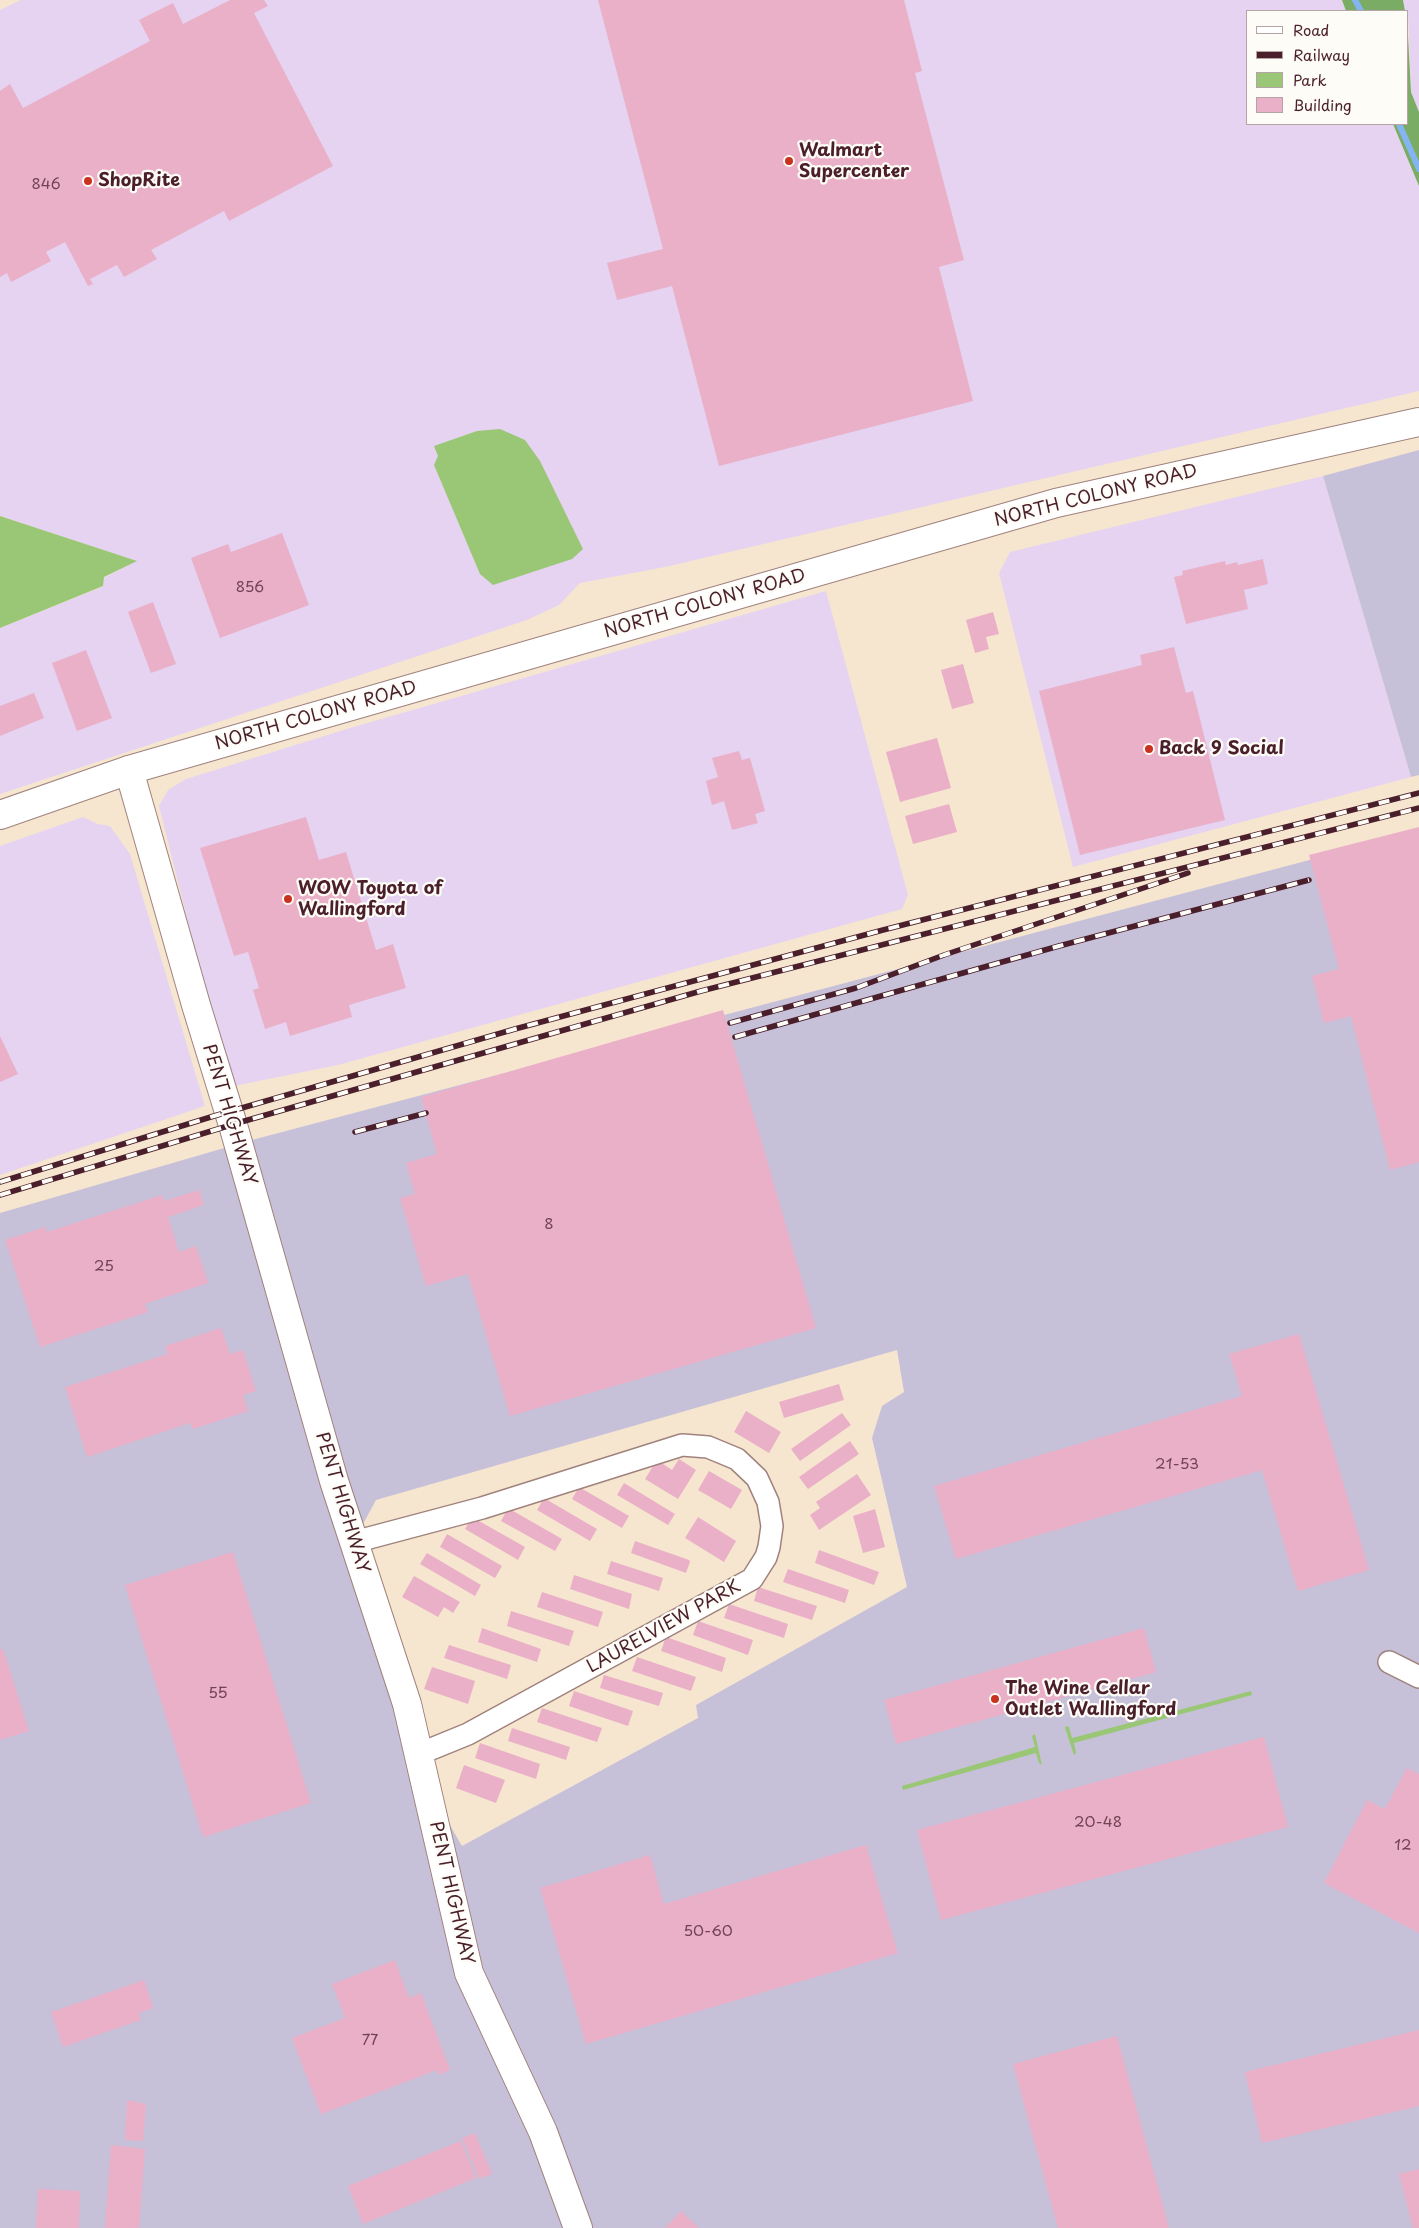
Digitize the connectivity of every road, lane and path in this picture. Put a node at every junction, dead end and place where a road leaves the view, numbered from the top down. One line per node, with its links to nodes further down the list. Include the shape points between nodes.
1 (1419, 422): 2 (street, NORTH COLONY ROAD, via 1056,503)
2 (129, 770): 3 (street, NORTH COLONY ROAD); 4 (street, PENT HIGHWAY)
3 (0, 815)
4 (354, 1542): 7 (street, PENT HIGHWAY, via 407,1704); 7 (street, LAURELVIEW PARK, via 482,1508 682,1445 708,1446 737,1459 757,1478 768,1502 772,1526 770,1542 766,1557 752,1579 468,1734)
5 (1389, 1662): 6 (street)
6 (1419, 1677)
7 (419, 1754): 8 (street, PENT HIGHWAY, via 469,1973 543,2132)
8 (578, 2228)

